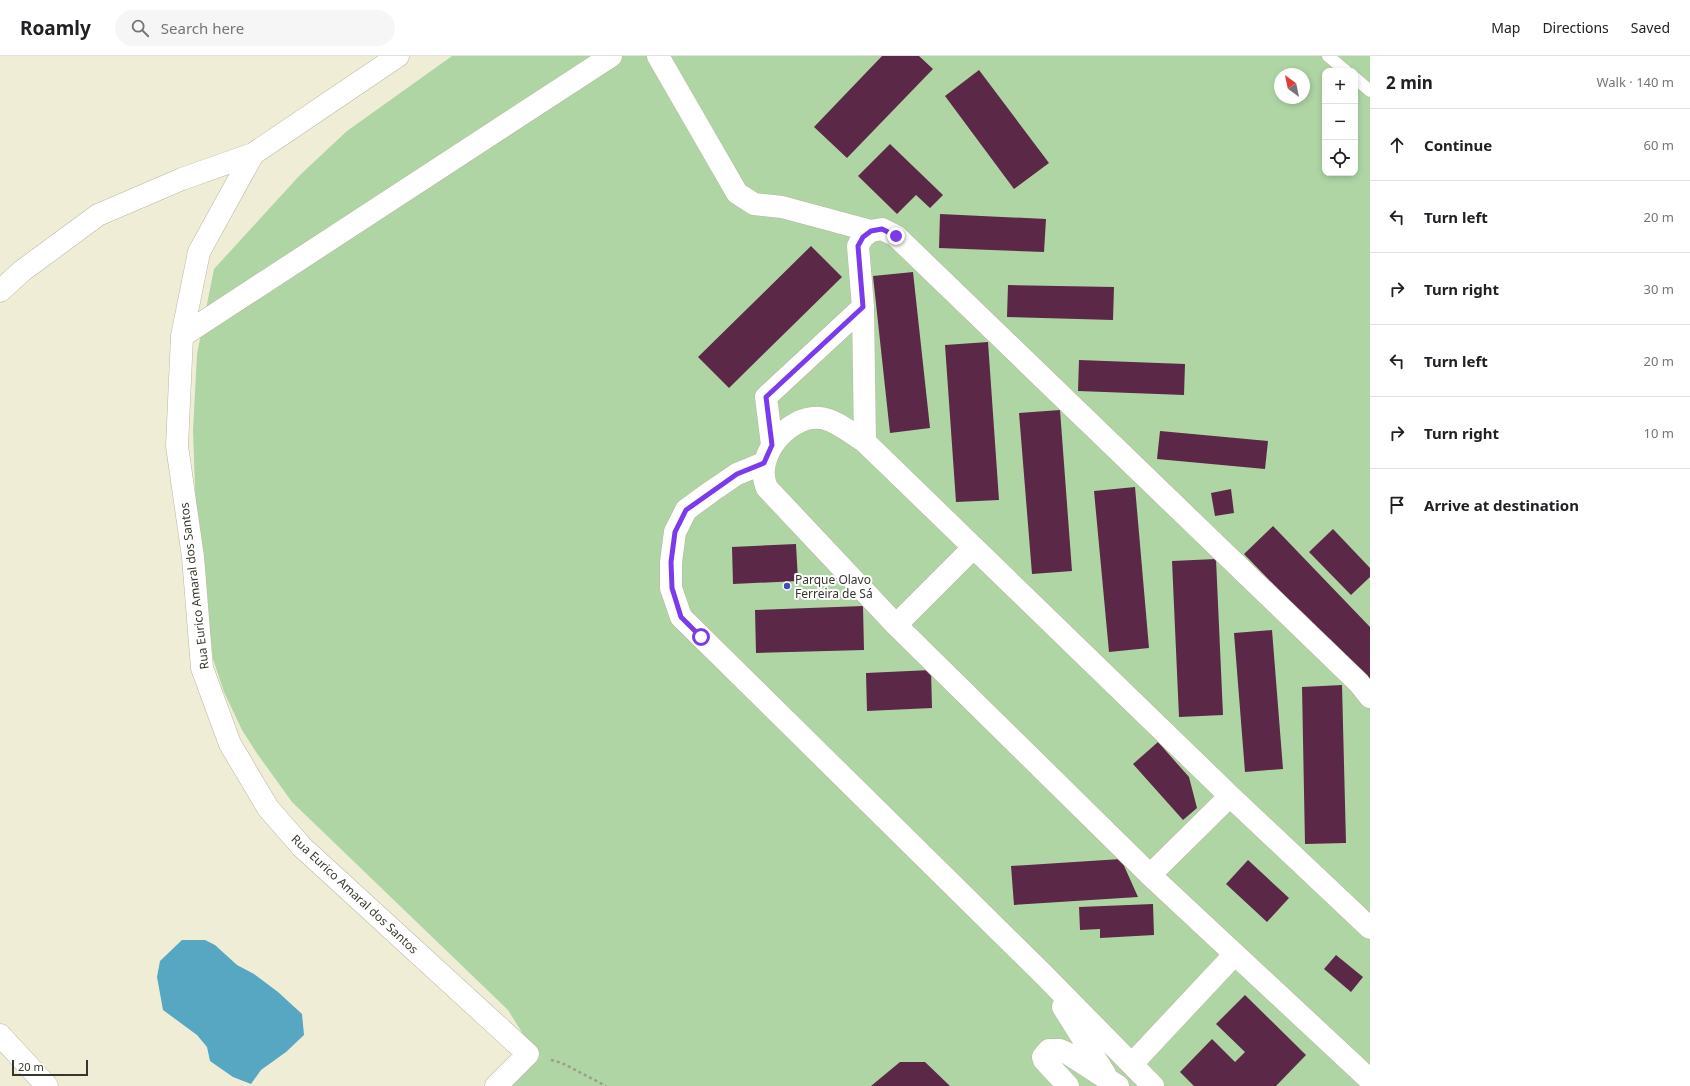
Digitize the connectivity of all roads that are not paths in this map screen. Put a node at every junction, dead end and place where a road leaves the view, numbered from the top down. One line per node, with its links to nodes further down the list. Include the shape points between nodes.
1 (398, 56): 8 (street)
2 (611, 56): 12 (street)
3 (658, 56): 9 (street, via 737,193 754,204 782,207)
4 (1328, 56): 5 (lane)
5 (1342, 68)
6 (1358, 81): 7 (lane)
7 (1370, 91)
8 (252, 154): 10 (street, via 182,179 98,215 22,271); 12 (street, Rua Eurico Amaral dos Santos, via 199,252)
9 (871, 231): 11 (street, via 863,237 858,246); 17 (street, via 882,229 896,236 1359,683)
10 (0, 291)
11 (863, 307): 13 (street); 14 (street, via 766,397)
12 (182, 336): 28 (street, Rua Eurico Amaral dos Santos, via 177,446 193,557 202,668 230,744 268,808 302,847 528,1054)
13 (865, 442): 14 (street, via 829,420 811,418 785,430); 15 (street)
14 (768, 454): 16 (street, via 763,480 767,488); 22 (street, via 686,510 675,532 671,562 672,588 681,617)
15 (973, 548): 16 (street); 18 (street)
16 (896, 625): 19 (street)
17 (1370, 697)
18 (1230, 796): 19 (street); 20 (street)
19 (1150, 875): 21 (street)
20 (1370, 928)
21 (1235, 954): 24 (street); 25 (street)
22 (1042, 974): 24 (street); 26 (street)
23 (0, 1035): 27 (street)
24 (1132, 1064): 30 (street)
25 (1370, 1080)
26 (1113, 1083): 29 (street, via 1067,1053 1049,1050 1043,1057 1044,1060)
27 (47, 1086)
28 (496, 1086)
29 (1068, 1086)
30 (1153, 1086)

